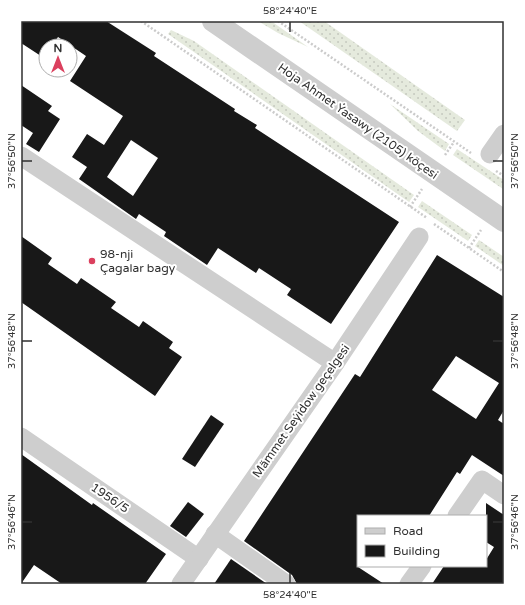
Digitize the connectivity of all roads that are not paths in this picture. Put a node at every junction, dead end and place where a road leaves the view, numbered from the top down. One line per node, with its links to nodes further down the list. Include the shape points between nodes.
1 (213, 21): 5 (street, Hoja Ahmet Ýasawy (2105) köçesi)
2 (504, 134): 4 (street)
3 (21, 156): 7 (street)
4 (485, 159)
5 (504, 221)
6 (419, 237): 7 (street, Mämmet Seýidow geçelgesi)
7 (335, 363): 11 (street, Mämmet Seýidow geçelgesi)
8 (21, 437): 12 (street, 1956/5)
9 (504, 495): 10 (street, via 482,480)
10 (458, 515)
11 (215, 534): 12 (street, Mämmet Seýidow geçelgesi); 15 (street)
12 (199, 559): 14 (street, Mämmet Seýidow geçelgesi)
13 (421, 567): 16 (street)
14 (181, 584)
15 (286, 584)
16 (409, 584)

